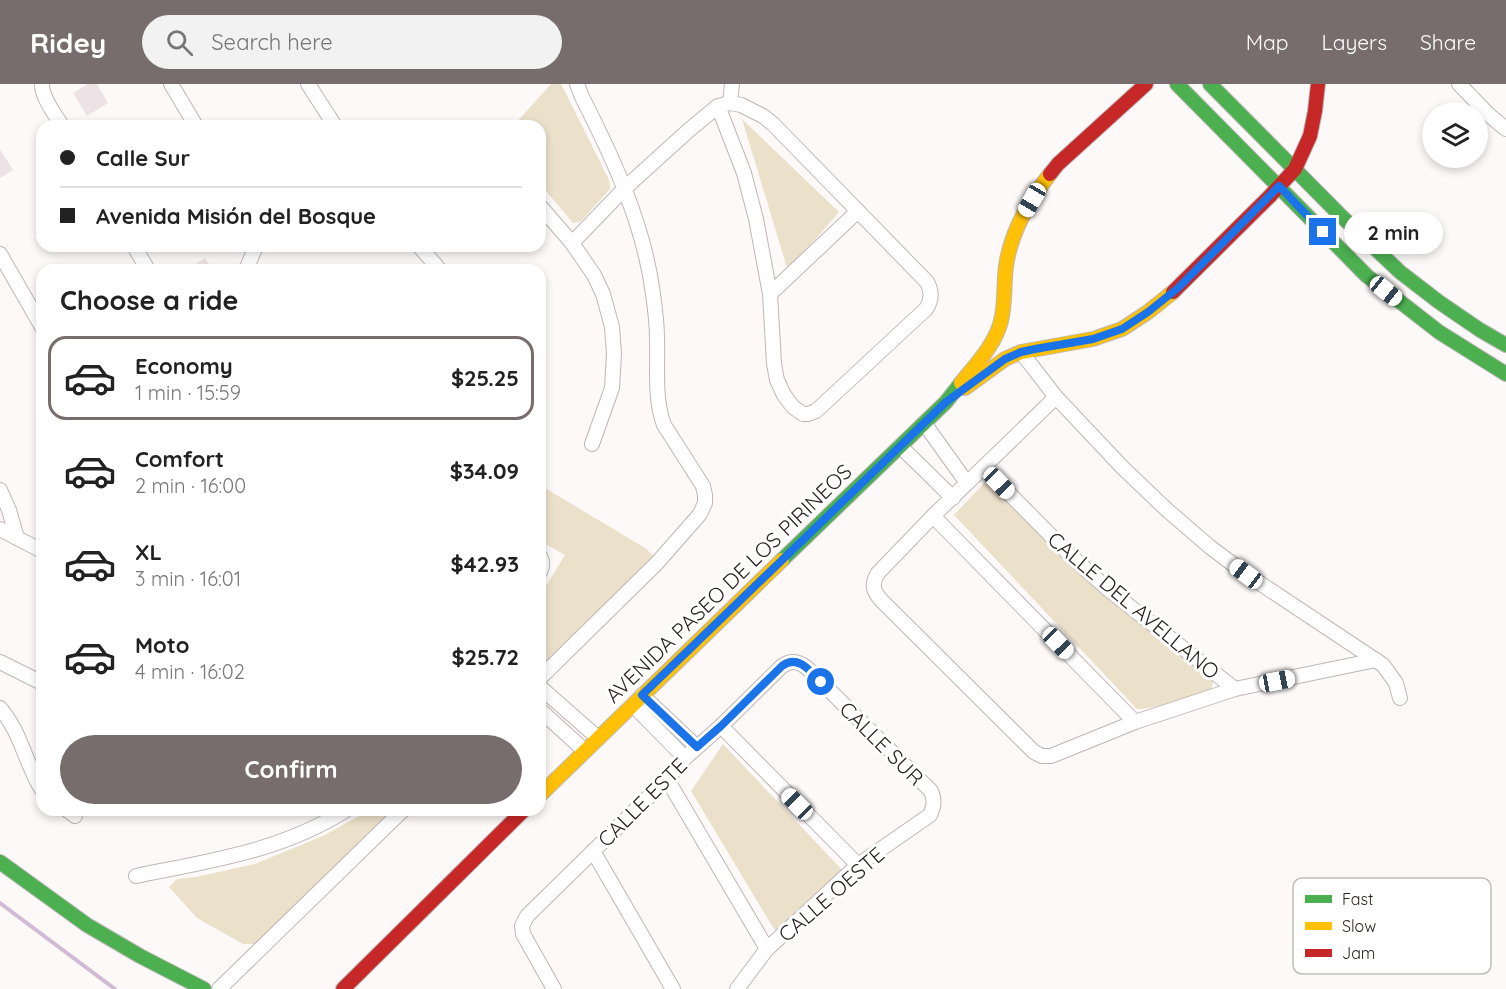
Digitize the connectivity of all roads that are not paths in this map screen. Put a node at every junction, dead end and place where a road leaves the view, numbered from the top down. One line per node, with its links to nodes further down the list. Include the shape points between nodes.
1 (42, 84): 12 (street)
2 (171, 84): 13 (street)
3 (308, 84): 14 (street)
4 (577, 84): 18 (street)
5 (732, 84): 11 (street)
6 (1146, 84): 31 (street, via 1058,165 1039,188 1015,232 1007,260 1001,321 990,346)
7 (1177, 84): 17 (street)
8 (1210, 84): 16 (street)
9 (1318, 84): 16 (street, via 1310,136)
10 (1459, 84): 15 (street)
11 (724, 105): 18 (street, via 689,130); 19 (street, via 741,105 773,124); 25 (street, via 756,219)
12 (59, 120)
13 (192, 120)
14 (330, 120)
15 (1506, 129)
16 (1295, 168): 17 (street); 27 (street, via 1400,272)
17 (1279, 186): 28 (street, via 1178,288 1122,329 1093,339); 29 (street, via 1367,276 1439,332)
18 (624, 188): 21 (street); 46 (street, via 645,250 653,292 660,414 703,486 705,503 657,563)
19 (858, 211): 25 (street); 25 (street, via 927,282 931,300 918,317 816,411 808,414 793,407 777,380)
20 (546, 213): 21 (street)
21 (572, 243): 33 (street, via 594,275 612,327 612,388)
22 (424, 252): 24 (street)
23 (0, 254): 26 (street)
24 (435, 264)
25 (770, 294)
26 (36, 317)
27 (1506, 345)
28 (1021, 352): 30 (street); 31 (street, via 1005,359)
29 (1506, 374)
30 (1056, 397): 35 (street); 43 (street, via 1122,468 1210,547)
31 (946, 402): 32 (street, AVENIDA PASEO DE LOS PIRINEOS)
32 (924, 423): 34 (street, AVENIDA PASEO DE LOS PIRINEOS); 36 (street)
33 (592, 444)
34 (900, 446): 38 (street); 51 (street, AVENIDA PASEO DE LOS PIRINEOS)
35 (984, 468): 36 (street); 48 (street, CALLE DEL AVELLANO, via 1109,590)
36 (967, 483): 38 (street)
37 (0, 490): 41 (street)
38 (952, 498): 39 (street)
39 (933, 516): 54 (street); 54 (street, via 878,573 873,585 881,600 1038,755 1051,756)
40 (0, 530): 41 (street)
41 (17, 538): 42 (street)
42 (36, 548)
43 (1376, 660): 48 (street); 50 (street, via 1396,683)
44 (794, 661): 55 (street, CALLE ESTE, via 782,666); 63 (street, CALLE SUR, via 806,667 931,791)
45 (0, 662): 47 (street)
46 (546, 672)
47 (36, 680)
48 (1235, 689): 54 (street)
49 (546, 692): 56 (street)
50 (1400, 698)
51 (637, 700): 56 (street, AVENIDA PASEO DE LOS PIRINEOS); 57 (street); 59 (street)
52 (0, 708): 61 (street, via 16,731)
53 (546, 716): 58 (street)
54 (1136, 722)
55 (721, 726): 57 (street, CALLE ESTE); 69 (street)
56 (598, 738): 58 (street, AVENIDA PASEO DE LOS PIRINEOS)
57 (697, 747): 59 (street, CALLE ESTE)
58 (585, 752): 62 (street, AVENIDA PASEO DE LOS PIRINEOS)
59 (685, 758): 60 (street, CALLE ESTE)
60 (666, 778): 67 (street, CALLE ESTE); 71 (street)
61 (36, 780)
62 (546, 789)
63 (933, 808): 69 (street, CALLE OESTE, via 930,815)
64 (337, 816): 70 (street, via 250,852)
65 (398, 816): 73 (street)
66 (518, 816): 74 (street)
67 (593, 851): 75 (street, CALLE ESTE, via 527,916 522,926 525,940); 76 (street)
68 (0, 862): 72 (street, via 87,926)
69 (858, 865): 71 (street, CALLE OESTE)
70 (136, 876)
71 (767, 949): 77 (street, CALLE OESTE)
72 (204, 989)
73 (219, 989)
74 (343, 989)
75 (554, 989)
76 (673, 989)
77 (737, 989)

